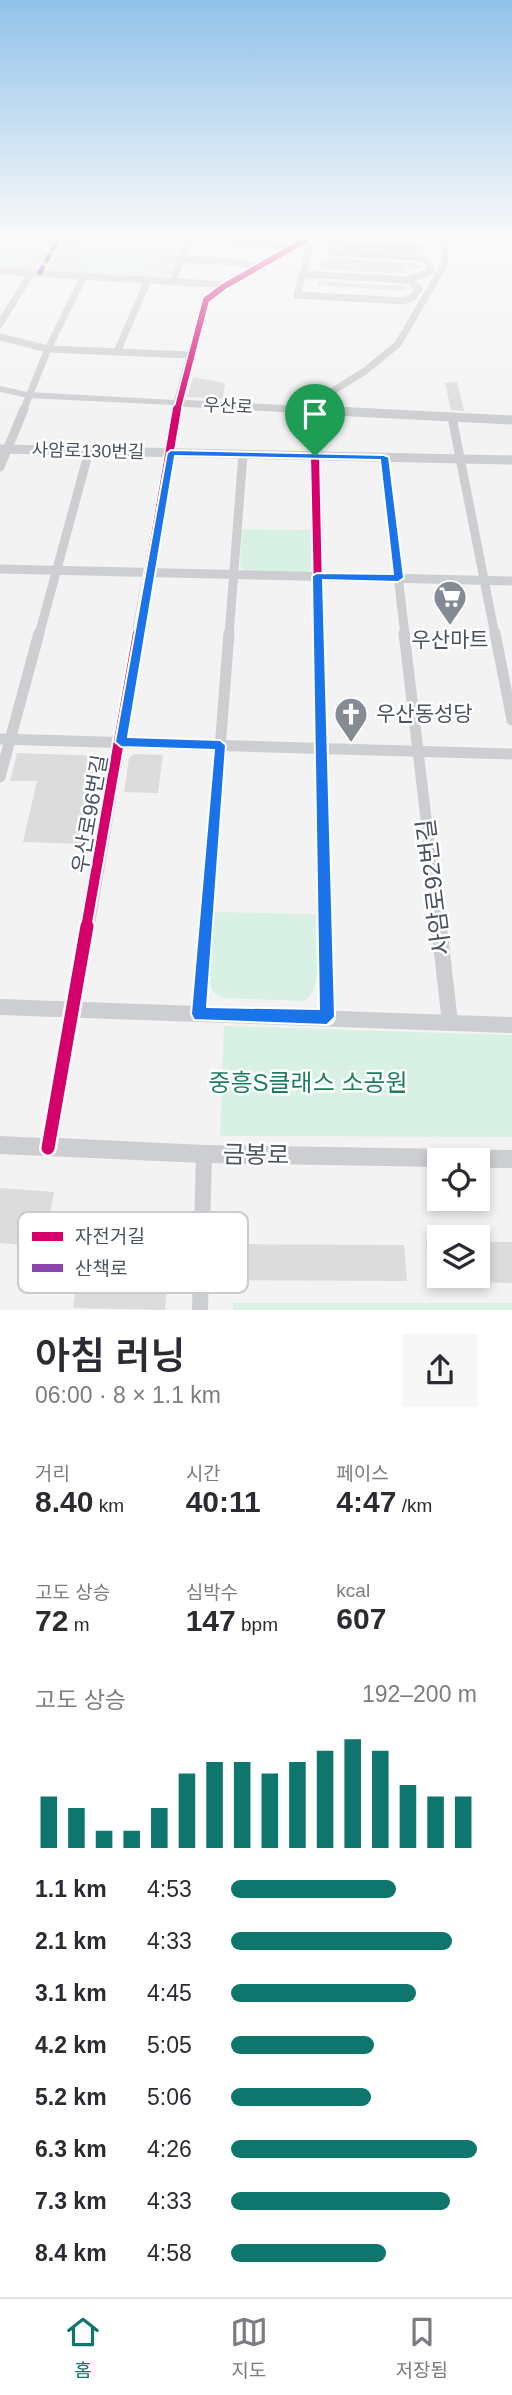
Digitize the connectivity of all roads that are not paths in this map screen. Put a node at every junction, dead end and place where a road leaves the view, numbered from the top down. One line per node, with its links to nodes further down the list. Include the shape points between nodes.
1 (17, 299): 8 (street)
2 (73, 299): 10 (street)
3 (140, 299): 11 (street)
4 (207, 299): 12 (street)
5 (371, 299): 6 (street)
6 (410, 299)
7 (423, 299): 16 (street, via 397,344)
8 (0, 324)
9 (0, 337): 10 (street)
10 (48, 349): 11 (street); 14 (street)
11 (117, 352): 12 (street)
12 (190, 355): 15 (street)
13 (0, 389): 14 (street, 우산로)
14 (28, 395): 15 (street, 우산로); 19 (street)
15 (178, 403): 16 (street, 우산로); 21 (street, 우산로96번길)
16 (309, 410): 17 (street, 우산로); 23 (street)
17 (452, 417): 18 (street, 우산로); 25 (street)
18 (512, 420)
19 (4, 449): 20 (street, 사암로130번길); 27 (street)
20 (89, 451): 21 (street, 사암로130번길); 29 (street)
21 (171, 453): 22 (street, 사암로130번길); 30 (street, 우산로96번길)
22 (243, 454): 23 (street, 사암로130번길); 31 (street)
23 (315, 456): 24 (street, 사암로130번길); 32 (street)
24 (384, 457): 25 (street, 사암로130번길); 33 (street, 사암로92번길)
25 (460, 459): 26 (street, 사암로130번길); 34 (street)
26 (512, 460)
27 (0, 467)
28 (0, 569): 29 (street)
29 (57, 570): 30 (street); 37 (street)
30 (151, 572): 31 (street); 38 (street, 우산로96번길)
31 (234, 574): 32 (street); 39 (street)
32 (317, 576): 33 (street); 40 (street)
33 (398, 578): 34 (street); 41 (street, 사암로92번길)
34 (484, 580): 35 (street); 36 (street)
35 (512, 581)
36 (512, 720)
37 (5, 739): 38 (street); 43 (street)
38 (121, 742): 39 (street); 45 (street, 우산로96번길)
39 (220, 745): 40 (street); 46 (street)
40 (321, 748): 41 (street); 47 (street)
41 (419, 751): 42 (street); 48 (street, 사암로92번길)
42 (512, 754)
43 (0, 777)
44 (0, 1007): 45 (street)
45 (74, 1011): 46 (street); 51 (street, 우산로96번길)
46 (199, 1014): 47 (street)
47 (327, 1017): 48 (street)
48 (450, 1023): 49 (street)
49 (512, 1025)
50 (0, 1145): 51 (street, 금봉로)
51 (48, 1148): 52 (street, 금봉로)
52 (204, 1154): 53 (street, 금봉로); 54 (street)
53 (512, 1159)
54 (203, 1212)

